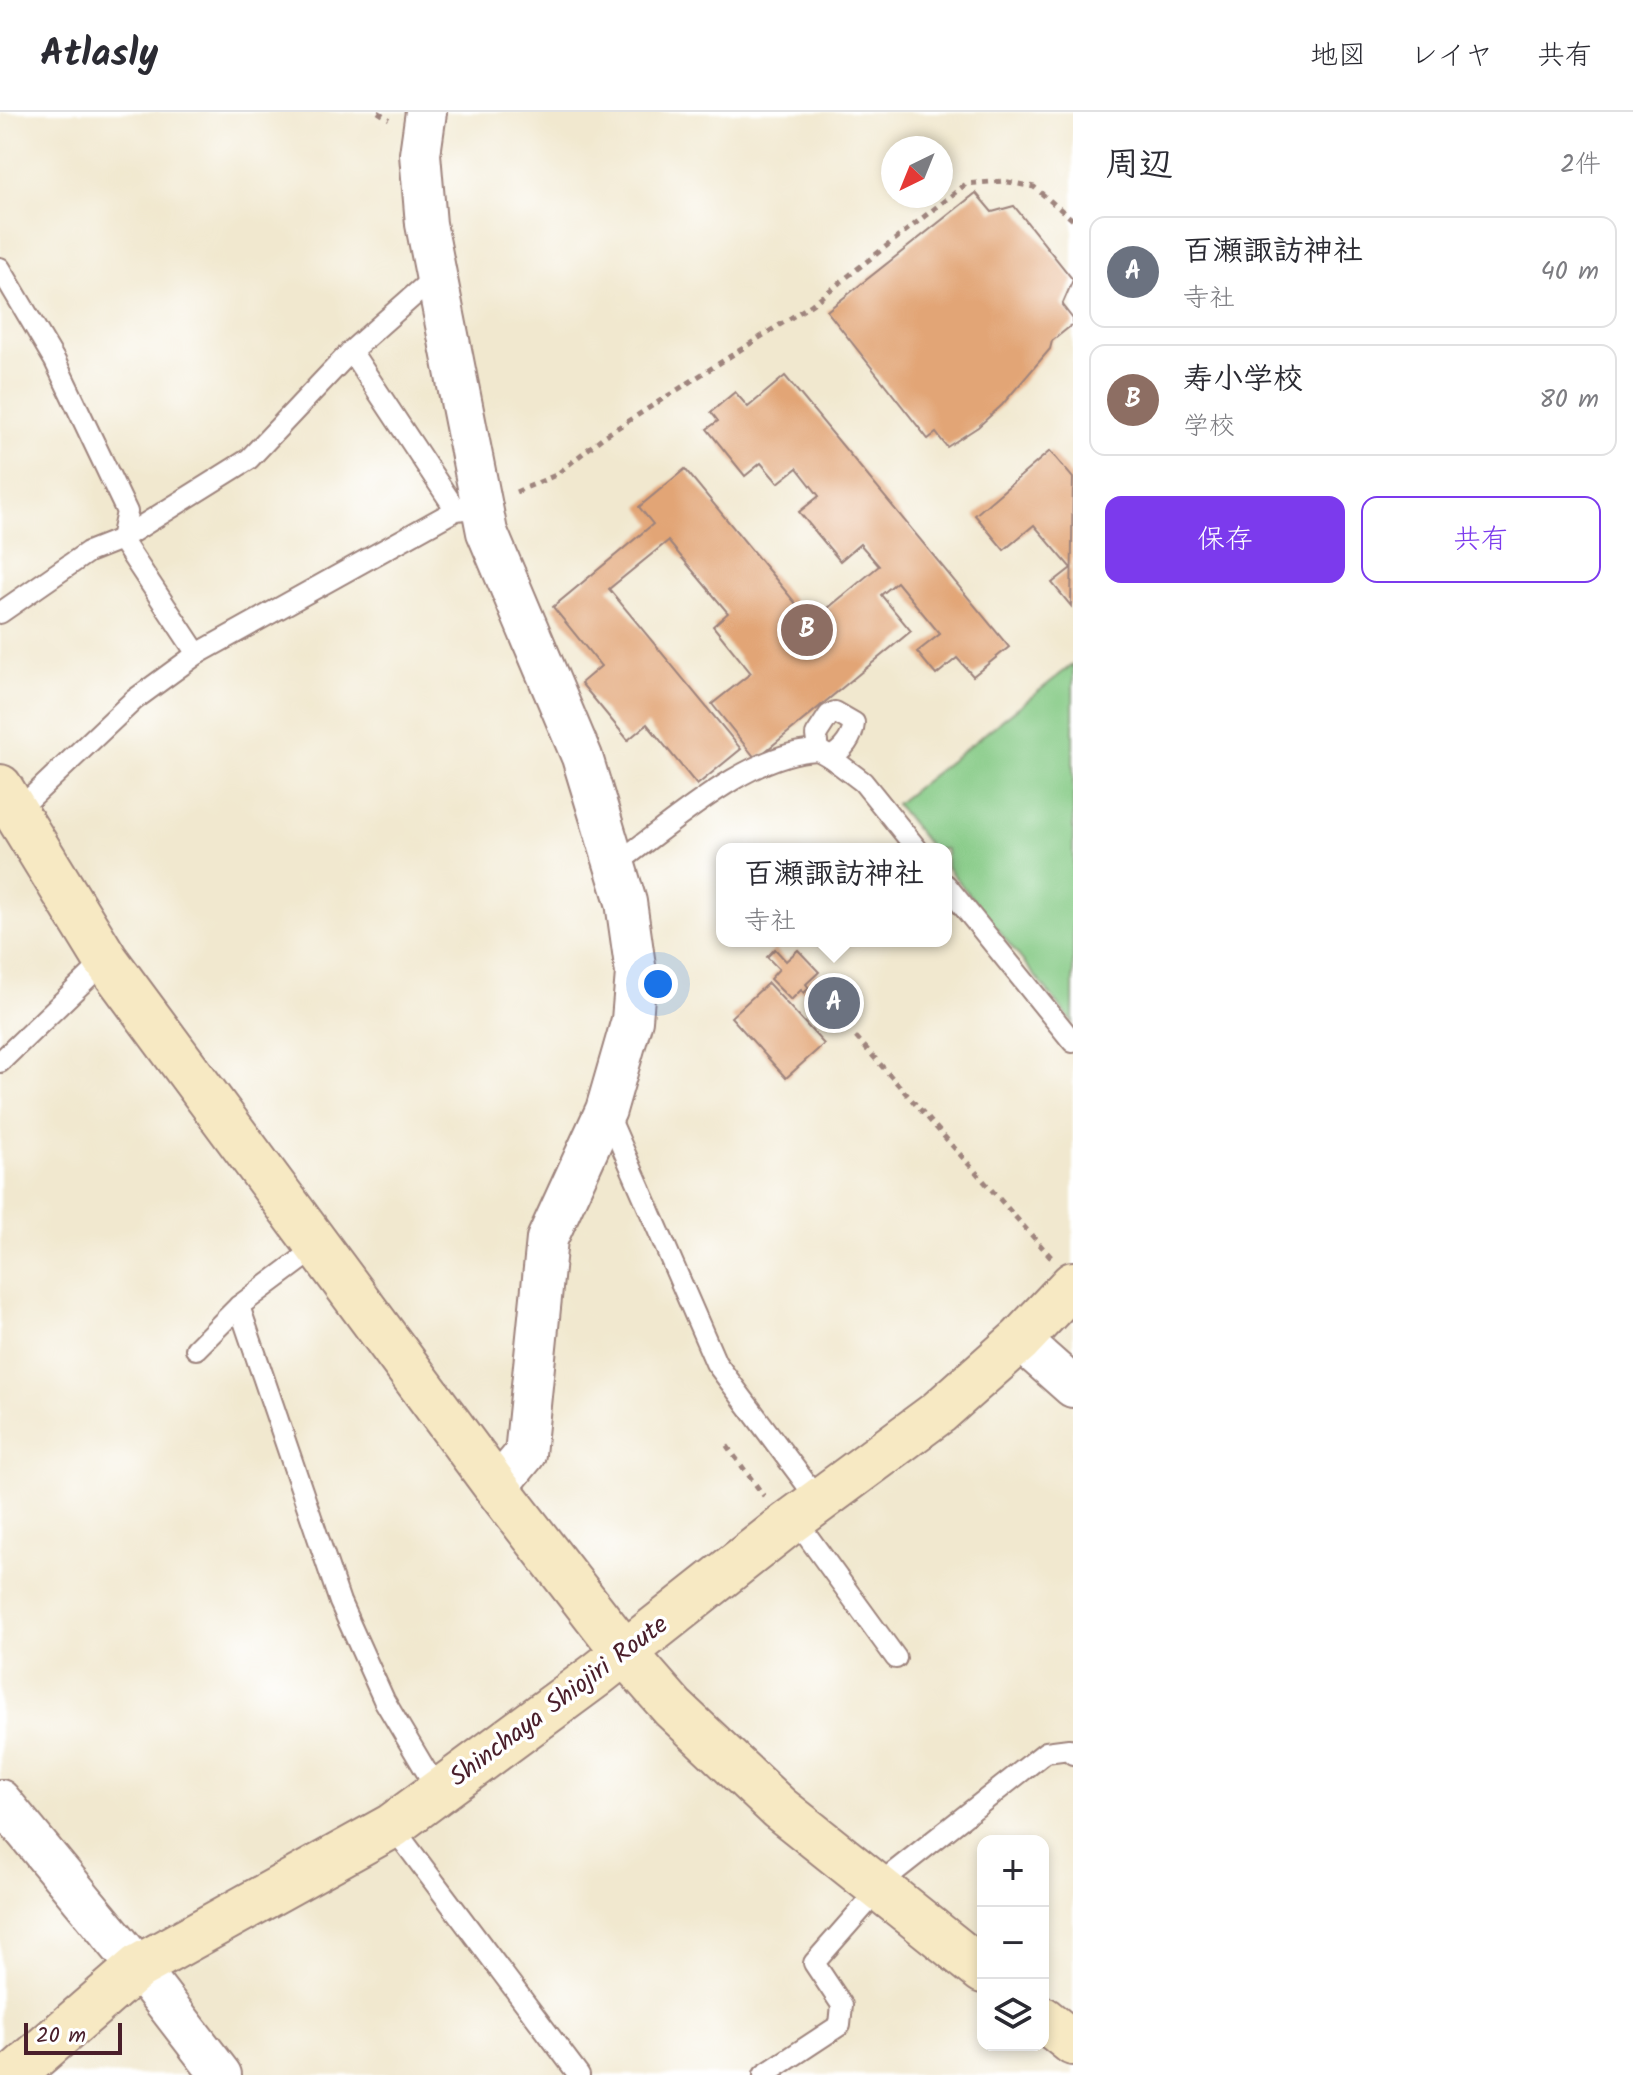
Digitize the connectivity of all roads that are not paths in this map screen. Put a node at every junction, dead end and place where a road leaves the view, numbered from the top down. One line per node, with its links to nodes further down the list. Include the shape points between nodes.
1 (426, 112): 3 (street, via 420,154)
2 (0, 268): 6 (lane, via 55,361 127,512)
3 (437, 275): 4 (lane); 5 (street)
4 (351, 351): 5 (lane); 6 (lane, via 249,459)
5 (469, 508): 8 (lane); 11 (street, via 487,532 582,757)
6 (121, 539): 7 (lane, via 88,552); 8 (lane)
7 (0, 613)
8 (197, 654): 9 (lane, via 134,700)
9 (10, 813): 13 (street)
10 (912, 843): 11 (lane, via 863,782 824,754 796,751 757,764)
11 (616, 864): 16 (street, via 636,973 632,1020)
12 (952, 892): 14 (lane)
13 (106, 960): 15 (lane); 17 (street)
14 (1073, 1042)
15 (0, 1062)
16 (606, 1110): 23 (street, via 547,1239 525,1454); 24 (lane, via 716,1363)
17 (318, 1247): 19 (lane); 23 (street)
18 (1063, 1271): 20 (street, Shinchaya Shiojiri Route)
19 (239, 1306): 21 (lane); 28 (lane, via 340,1602 384,1700)
20 (1020, 1340): 22 (street); 24 (street, Shinchaya Shiojiri Route, via 939,1412)
21 (196, 1349)
22 (1073, 1387)
23 (497, 1488): 25 (street)
24 (800, 1516): 25 (street, Shinchaya Shiojiri Route); 26 (lane)
25 (625, 1653): 28 (street, Shinchaya Shiojiri Route); 31 (street, via 673,1708 779,1808)
26 (896, 1658)
27 (1073, 1754): 31 (lane, via 1069,1749 1046,1752)
28 (438, 1791): 30 (street, Shinchaya Shiojiri Route)
29 (2, 1809): 33 (street)
30 (392, 1826): 33 (street, Shinchaya Shiojiri Route); 38 (lane)
31 (878, 1887): 32 (street); 39 (lane, via 814,1963 842,2005 840,2025)
32 (977, 1966)
33 (138, 1967): 36 (street, Shinchaya Shiojiri Route); 37 (street)
34 (1049, 2024): 35 (street)
35 (1073, 2043)
36 (14, 2075)
37 (221, 2075)
38 (579, 2075)
39 (764, 2075)

